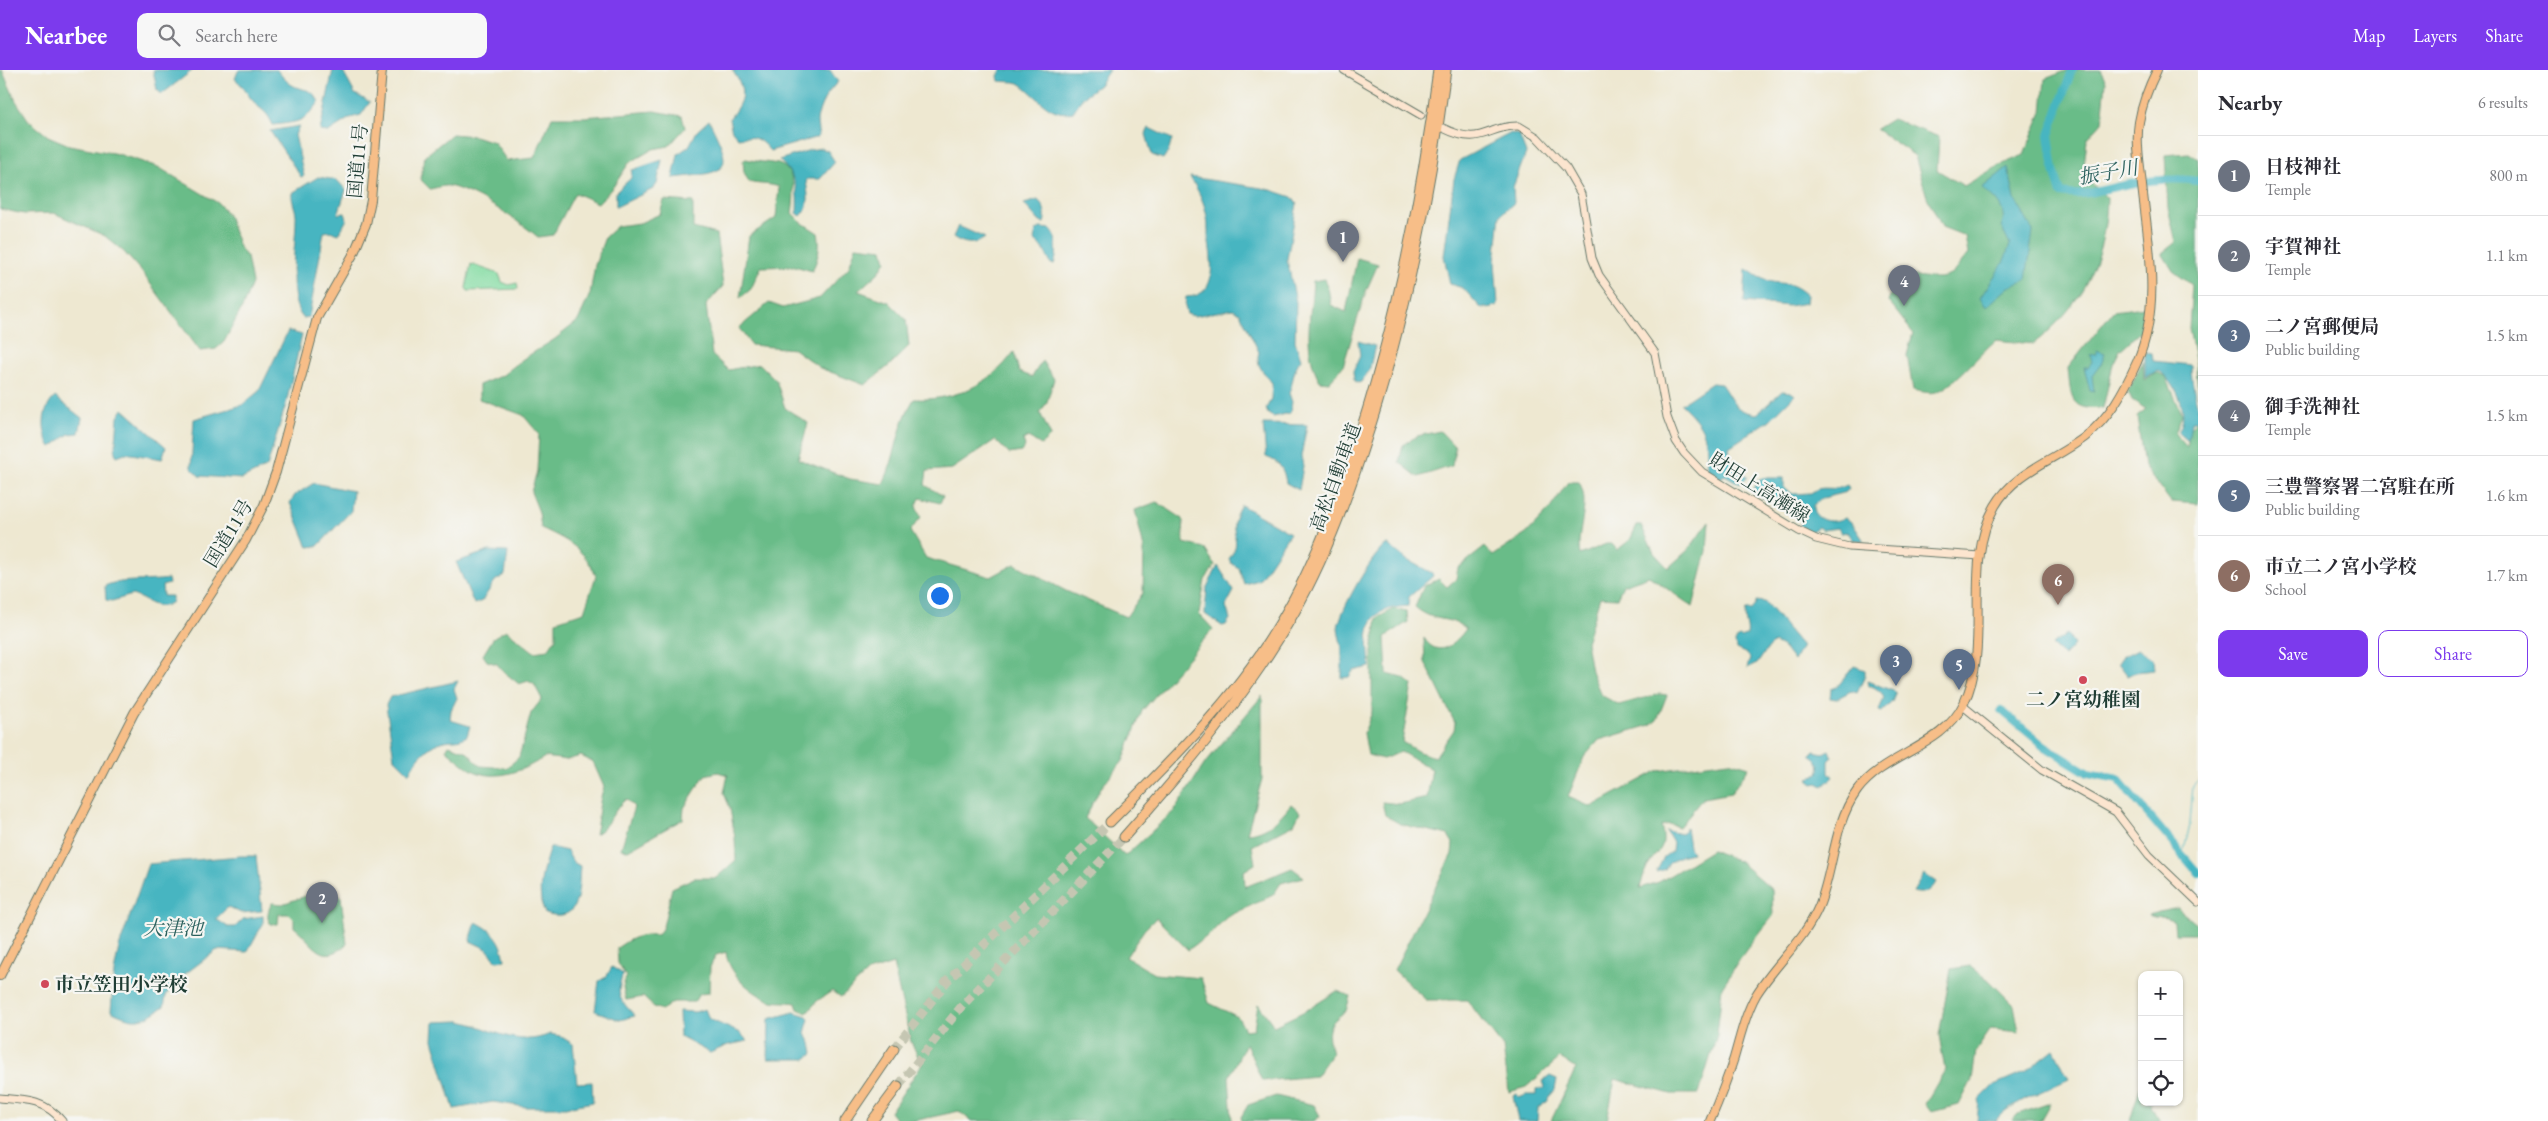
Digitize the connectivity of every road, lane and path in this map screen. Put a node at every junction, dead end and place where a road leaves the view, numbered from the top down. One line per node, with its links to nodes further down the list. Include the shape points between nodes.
1 (382, 70): 13 (main road, 国道11号, via 366,224 313,330 264,506 246,540 125,729)
2 (1344, 70): 6 (main road)
3 (1438, 70): 10 (highway, 高松自動車道, via 1423,173 1398,301 1370,404 1341,490 1312,559 1276,629 1225,700 1204,726)
4 (1446, 70): 11 (highway, 高松自動車道, via 1432,172 1407,301 1379,403 1350,490 1320,564 1295,612 1232,710)
5 (2157, 70): 8 (main road, via 2143,104 2138,134 2151,278 2151,315 2146,339 2123,392 2101,422 2076,443 2025,474 2001,497 1986,527)
6 (1422, 115)
7 (1444, 128): 8 (main road, 財田上高瀬線, via 1475,137 1519,126 1538,137 1566,168 1581,194 1588,244 1599,275 1655,353 1670,429 1684,453 1702,472 1799,531 1829,544)
8 (1980, 556): 9 (main road, via 1974,664)
9 (1963, 706): 12 (main road, via 2042,770 2116,812 2149,855); 20 (main road, via 1930,740 1869,777 1845,809 1820,902 1803,936 1756,996)
10 (1110, 822)
11 (1124, 837)
12 (2198, 902)
13 (0, 976)
14 (894, 1049): 18 (highway)
15 (898, 1086): 19 (highway)
16 (0, 1098): 17 (main road, via 37,1102 53,1111)
17 (62, 1121)
18 (845, 1121)
19 (872, 1121)
20 (1710, 1121)

